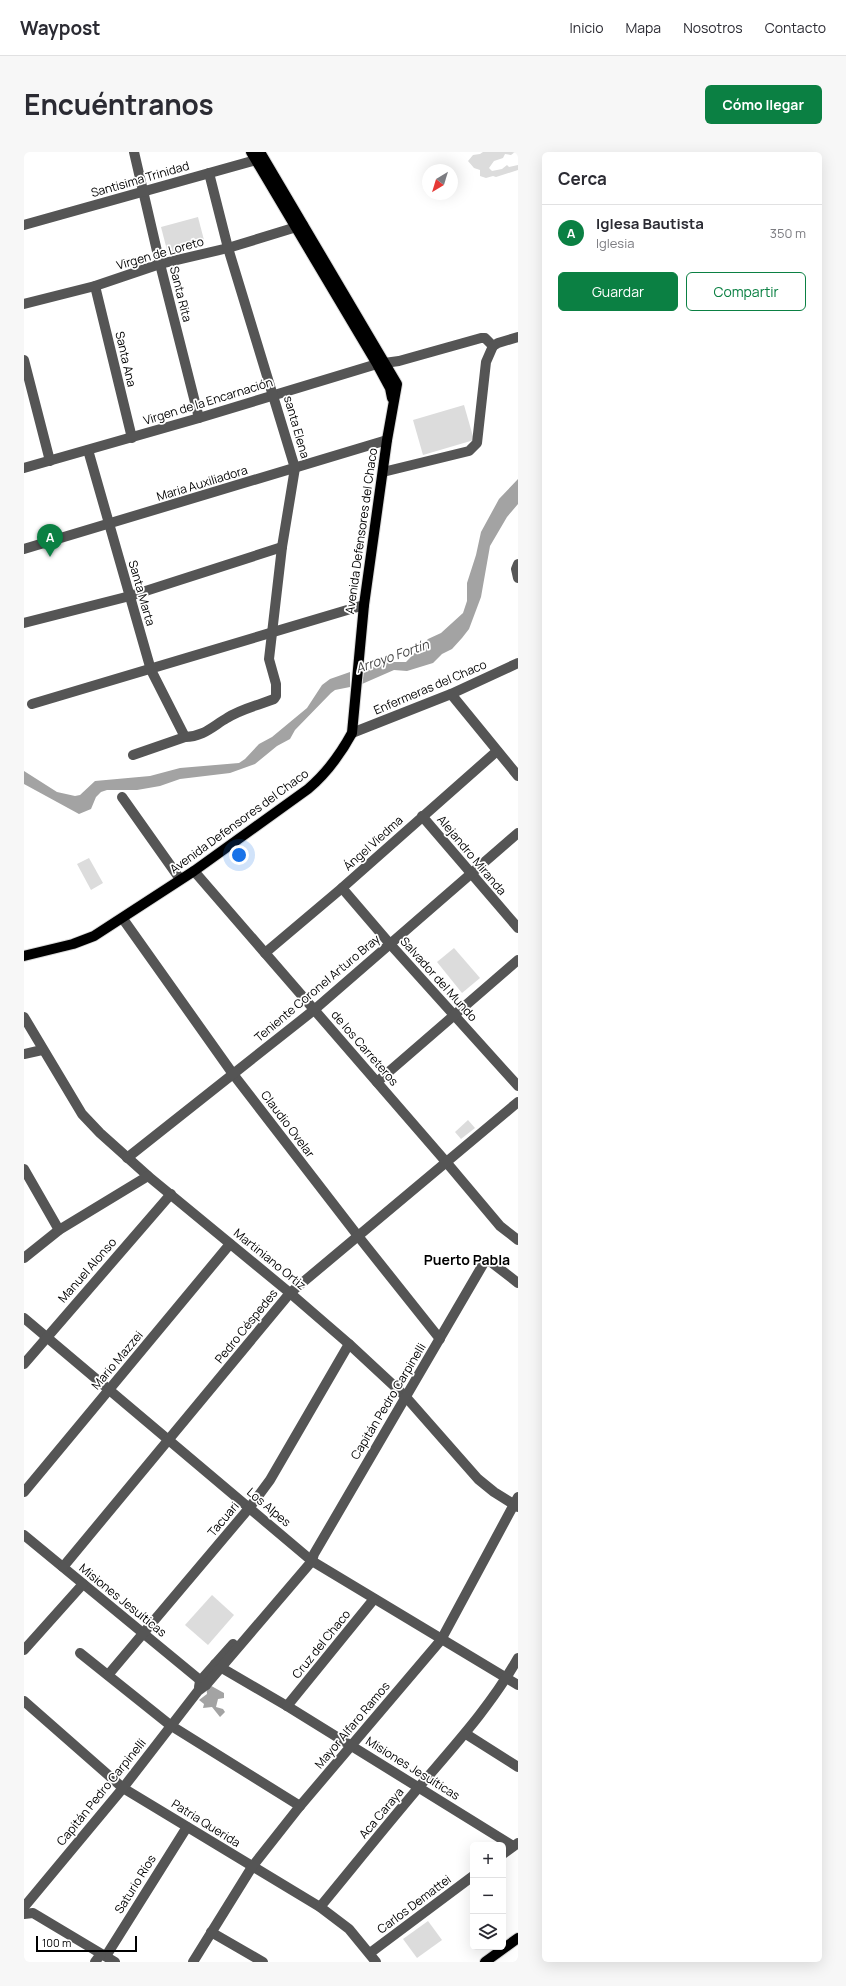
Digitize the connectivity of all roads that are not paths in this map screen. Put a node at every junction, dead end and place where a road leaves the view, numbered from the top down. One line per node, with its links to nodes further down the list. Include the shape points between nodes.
1 (134, 152): 4 (street, Santa Rita)
2 (257, 155): 3 (street, Santisima Trinidad); 6 (main road)
3 (209, 173): 4 (street, Santisima Trinidad); 7 (street, santa Elena)
4 (144, 191): 5 (street, Santisima Trinidad); 8 (street, Santa Rita)
5 (24, 226)
6 (300, 227): 7 (street, Virgen de Loreto); 14 (main road)
7 (228, 248): 8 (street, Virgen de Loreto); 16 (street, santa Elena)
8 (160, 264): 9 (street, Virgen de Loreto); 18 (street, Santa Rita)
9 (95, 286): 10 (street, Virgen de Loreto); 19 (street, Santa Ana)
10 (24, 304)
11 (518, 337): 12 (street)
12 (493, 346): 14 (street, Virgen de la Encarnación, via 485,338 481,338); 25 (street, via 486,362 477,444 474,448)
13 (24, 360): 15 (street)
14 (381, 364): 16 (street, Virgen de la Encarnación); 17 (main road, via 390,388); 17 (main road, Avenida Defensores del Chaco, via 397,384)
15 (28, 389): 22 (street)
16 (274, 395): 18 (street, Virgen de la Encarnación); 24 (street, santa Elena)
17 (393, 406): 20 (main road, Avenida Defensores del Chaco)
18 (199, 418): 19 (street, Virgen de la Encarnación)
19 (132, 438): 21 (street, Virgen de la Encarnación)
20 (387, 440): 24 (street, Maria Auxiliadora); 25 (main road, Avenida Defensores del Chaco)
21 (88, 450): 22 (street, Virgen de la Encarnación); 26 (street, Santa Marta)
22 (50, 461): 23 (street, Virgen de la Encarnación)
23 (24, 468)
24 (295, 468): 26 (street, Maria Auxiliadora); 27 (street, santa Elena)
25 (383, 472): 32 (main road, Avenida Defensores del Chaco)
26 (110, 524): 28 (street, Maria Auxiliadora); 31 (street, Santa Marta)
27 (282, 548): 31 (street); 34 (street, santa Elena)
28 (24, 549)
29 (518, 564): 30 (street)
30 (518, 578)
31 (130, 596): 33 (street); 36 (street, Santa Marta)
32 (364, 606): 34 (street); 39 (main road, Avenida Defensores del Chaco)
33 (24, 624)
34 (272, 633): 36 (street); 40 (street, santa Elena, via 270,665 276,684 274,699 227,718 207,732)
35 (518, 664): 37 (street, Enfermeras del Chaco)
36 (151, 670): 38 (street); 40 (street, Santa Marta)
37 (451, 694): 39 (street, Enfermeras del Chaco); 41 (street)
38 (32, 704)
39 (352, 733): 47 (main road, Avenida Defensores del Chaco, via 343,751 308,790)
40 (185, 737): 42 (street)
41 (497, 751): 43 (street); 45 (street, Ángel Viedma)
42 (133, 755)
43 (518, 776)
44 (122, 797): 49 (street)
45 (422, 816): 48 (street, Alejandro Miranda); 50 (street, Ángel Viedma)
46 (518, 833): 48 (street, Teniente Coronel Arturo Bray)
47 (194, 871): 49 (main road, Avenida Defensores del Chaco); 54 (street, de los Carreteros)
48 (470, 875): 52 (street, Alejandro Miranda); 53 (street, Teniente Coronel Arturo Bray)
49 (180, 879): 51 (main road, Avenida Defensores del Chaco)
50 (342, 888): 53 (street, Salvador del Mundo); 54 (street, Ángel Viedma)
51 (123, 919): 55 (main road, Avenida Defensores del Chaco, via 94,936); 62 (street, Claudio Ovelar)
52 (518, 928)
53 (390, 944): 57 (street, Teniente Coronel Arturo Bray); 58 (street, Salvador del Mundo)
54 (265, 953): 57 (street, de los Carreteros)
55 (24, 956)
56 (518, 960): 58 (street)
57 (314, 1010): 62 (street, Teniente Coronel Arturo Bray); 63 (street, de los Carreteros)
58 (454, 1016): 63 (street); 64 (street, Salvador del Mundo)
59 (24, 1017): 60 (street, Martiniano Ortiz)
60 (42, 1050): 61 (street); 66 (street, Martiniano Ortiz, via 82,1114)
61 (24, 1054)
62 (233, 1074): 66 (street, Teniente Coronel Arturo Bray); 72 (street, Claudio Ovelar)
63 (377, 1082): 67 (street, de los Carreteros)
64 (518, 1086)
65 (518, 1102): 67 (street, Pedro Céspedes)
66 (128, 1158): 69 (street, Martiniano Ortiz)
67 (447, 1163): 72 (street, Pedro Céspedes); 73 (street, de los Carreteros, via 500,1226)
68 (24, 1169): 71 (street)
69 (148, 1176): 70 (street, Martiniano Ortiz); 71 (street)
70 (170, 1194): 74 (street, Martiniano Ortiz); 79 (street, Manuel Alonso)
71 (59, 1230): 75 (street)
72 (358, 1236): 77 (street, Pedro Céspedes); 80 (street, Claudio Ovelar)
73 (518, 1240)
74 (230, 1244): 77 (street, Martiniano Ortiz); 83 (street, Mario Mazzei)
75 (24, 1258)
76 (518, 1283): 80 (street, Capitán Pedro Carpinelli, via 491,1262 485,1261)
77 (290, 1293): 81 (street, Martiniano Ortiz); 85 (street, Pedro Céspedes)
78 (24, 1318): 79 (street, Los Alpes)
79 (46, 1337): 82 (street, Manuel Alonso); 83 (street, Los Alpes)
80 (440, 1339): 84 (street, Capitán Pedro Carpinelli)
81 (349, 1344): 84 (street, Martiniano Ortiz); 88 (street, Tacuari, via 270,1480)
82 (24, 1364)
83 (108, 1391): 85 (street, Los Alpes); 86 (street, Mario Mazzei)
84 (405, 1396): 87 (street, Martiniano Ortiz, via 478,1479); 90 (street, Capitán Pedro Carpinelli)
85 (169, 1441): 88 (street, Los Alpes); 91 (street, Pedro Céspedes)
86 (24, 1492)
87 (516, 1503): 95 (street, Mayor Alfaro Ramos)
88 (250, 1507): 90 (street, Los Alpes); 94 (street, Tacuari)
89 (24, 1535): 91 (street, Misiones Jesuíticas)
90 (311, 1557): 93 (street, Los Alpes); 99 (street, Capitán Pedro Carpinelli)
91 (63, 1567): 92 (street, Misiones Jesuíticas)
92 (83, 1584): 94 (street, Misiones Jesuíticas); 96 (street)
93 (374, 1599): 95 (street, Los Alpes); 105 (street, Cruz del Chaco)
94 (143, 1632): 100 (street, Tacuari); 103 (street, Misiones Jesuíticas)
95 (441, 1640): 101 (street, Los Alpes); 108 (street, Mayor Alfaro Ramos)
96 (25, 1647)
97 (80, 1653): 100 (street)
98 (518, 1658): 101 (street, Aca Caraya)
99 (218, 1666): 103 (street, Capitán Pedro Carpinelli); 105 (street, Misiones Jesuíticas)
100 (108, 1675): 106 (street)
101 (506, 1678): 102 (street, Los Alpes); 107 (street, Aca Caraya)
102 (518, 1685)
103 (201, 1686): 106 (street, Capitán Pedro Carpinelli)
104 (24, 1701): 111 (street, Patria Querida)
105 (287, 1706): 108 (street, Misiones Jesuíticas)
106 (170, 1725): 111 (street, Capitán Pedro Carpinelli); 112 (street)
107 (466, 1734): 109 (street); 110 (street, Aca Caraya)
108 (351, 1746): 110 (street, Misiones Jesuíticas); 112 (street, Mayor Alfaro Ramos)
109 (518, 1767)
110 (419, 1787): 114 (street, Misiones Jesuíticas); 118 (street, Aca Caraya)
111 (123, 1788): 113 (street, Patria Querida); 119 (street, Capitán Pedro Carpinelli)
112 (300, 1806): 116 (street, Mayor Alfaro Ramos)
113 (187, 1827): 116 (street, Patria Querida); 124 (street, Saturio Ríos)
114 (516, 1845): 115 (street)
115 (506, 1852)
116 (252, 1867): 118 (street, Patria Querida); 121 (street, Mayor Alfaro Ramos)
117 (470, 1878): 123 (street, Carlos Demattei)
118 (320, 1907): 123 (street, Patria Querida, via 349,1929)
119 (24, 1908)
120 (24, 1914): 124 (street, via 33,1913)
121 (211, 1932): 126 (street, Mayor Alfaro Ramos); 127 (street)
122 (518, 1938): 129 (main road)
123 (370, 1953): 128 (street, Patria Querida)
124 (101, 1957): 125 (street)
125 (115, 1962)
126 (193, 1962)
127 (263, 1962)
128 (376, 1962)
129 (485, 1962)

